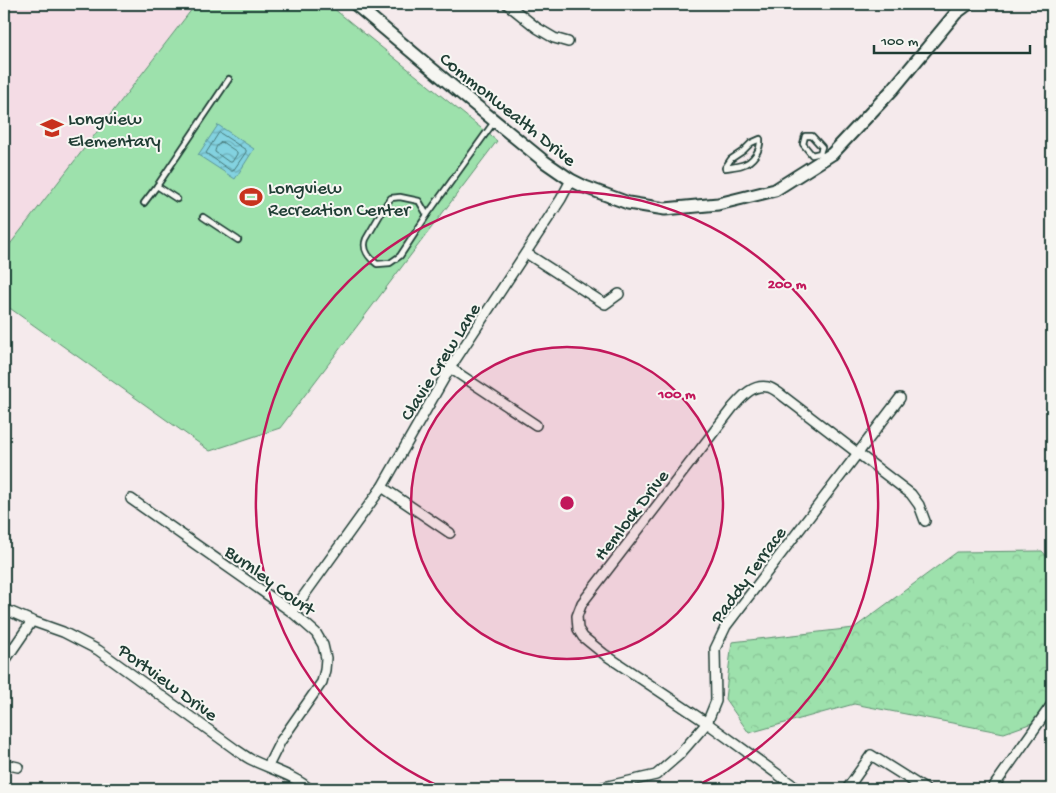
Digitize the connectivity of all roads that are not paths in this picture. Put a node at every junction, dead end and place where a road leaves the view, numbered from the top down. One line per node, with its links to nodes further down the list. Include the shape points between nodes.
1 (507, 4): 4 (street, via 537,28)
2 (968, 4): 8 (street, Commonwealth Drive, via 956,12 893,89 832,154)
3 (358, 5): 6 (street, Commonwealth Drive)
4 (568, 42)
5 (229, 79): 10 (lane)
6 (495, 121): 9 (street, Commonwealth Drive, via 544,162); 13 (lane)
7 (760, 139): 7 (lane, via 731,159 725,168 745,164 761,146)
8 (823, 156): 8 (lane, via 822,147 812,136 805,136 803,144 812,155); 9 (street, Commonwealth Drive, via 776,190 718,204 665,209 628,203)
9 (572, 180): 16 (street, Clavie Crew Lane)
10 (157, 186): 11 (lane); 12 (lane)
11 (177, 199)
12 (144, 203)
13 (427, 215): 13 (lane, via 400,256 377,264 370,258 364,244 391,198 419,201)
14 (203, 217): 15 (lane)
15 (238, 240)
16 (526, 253): 17 (street, via 605,304); 18 (street, Clavie Crew Lane)
17 (619, 294)
18 (450, 368): 20 (street); 22 (street, Clavie Crew Lane)
19 (900, 398): 21 (street, Paddy Terrace)
20 (536, 425)
21 (858, 453): 24 (street, Hemlock Drive, via 911,494); 31 (street, Paddy Terrace, via 726,626 715,649 716,701); 31 (street, Hemlock Drive, via 769,387 748,391 582,602 577,616 578,630 583,637)
22 (382, 487): 25 (street); 27 (street, Clavie Crew Lane)
23 (131, 499): 27 (street, Burnley Court)
24 (925, 521)
25 (450, 533)
26 (4, 610): 28 (street, Portview Drive)
27 (292, 612): 33 (street, Burnley Court, via 316,633 323,645 325,670 322,682 280,742)
28 (32, 621): 29 (street); 33 (street, Portview Drive, via 98,650 251,760)
29 (4, 662)
30 (1052, 704): 40 (street)
31 (707, 723): 36 (street, Paddy Terrace, via 656,775); 37 (street, Hemlock Drive)
32 (4, 764): 34 (street)
33 (268, 766): 35 (street, Portview Drive)
34 (18, 767)
35 (309, 789)
36 (595, 789)
37 (798, 789)
38 (847, 789): 39 (street, via 872,755)
39 (925, 789)
40 (992, 789)

